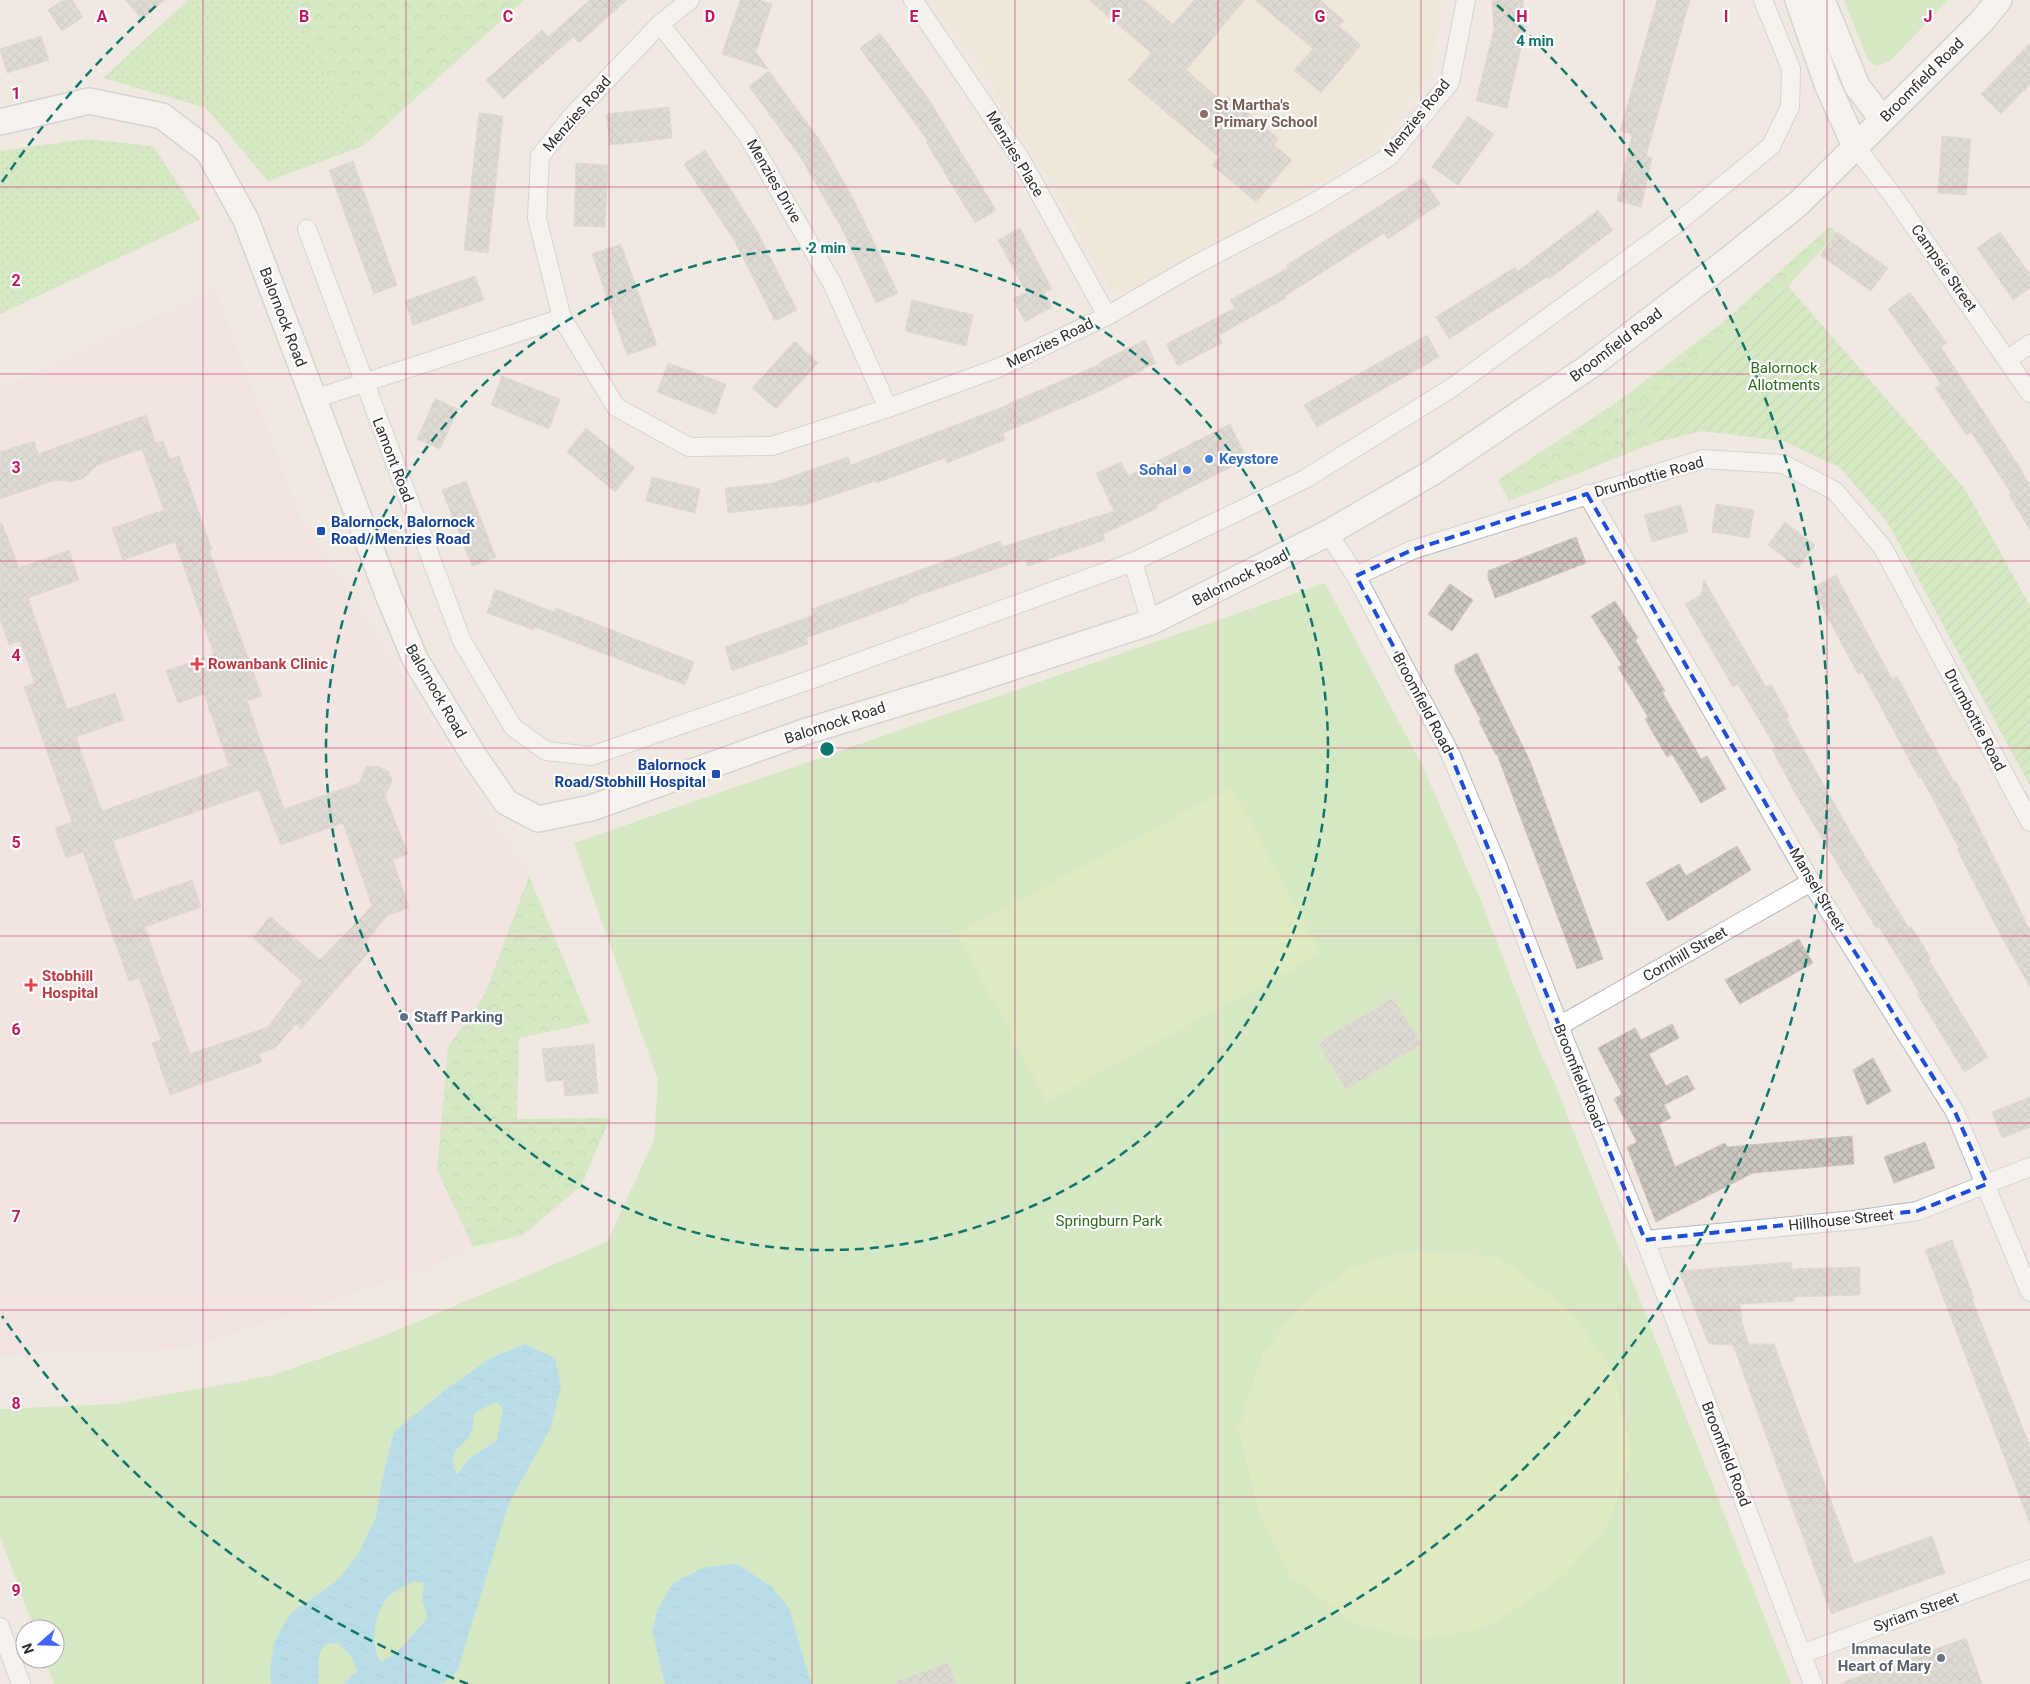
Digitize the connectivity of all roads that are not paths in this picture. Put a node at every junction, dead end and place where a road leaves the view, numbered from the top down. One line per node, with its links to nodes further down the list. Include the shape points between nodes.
1 (690, 0): 8 (street, Menzies Road)
2 (913, 0): 13 (street, Menzies Place, via 1020,158)
3 (1466, 0): 13 (street, Menzies Road, via 1450,82 1389,158)
4 (1763, 0): 23 (street, via 1791,69 1790,107 1771,146 1676,224 1453,387 1305,479)
5 (1798, 0): 11 (street, via 1827,84)
6 (1822, 0): 9 (street, via 1857,86)
7 (2000, 0): 9 (street, Broomfield Road)
8 (660, 24): 14 (street, Menzies Road, via 573,115 540,156 537,218); 20 (street, Menzies Drive, via 746,133 832,283)
9 (1882, 119): 11 (street, Broomfield Road)
10 (0, 122): 19 (street, Balornock Road, via 89,101 162,116 208,152 246,220)
11 (1855, 146): 16 (street, Campsie Street); 22 (street, Broomfield Road, via 1799,203 1590,366 1433,472)
12 (307, 229): 17 (street, Lamont Road)
13 (1107, 316): 20 (street, Menzies Road, via 998,368)
14 (562, 318): 17 (street); 20 (street, Menzies Road, via 616,407 689,447 772,446)
15 (2030, 344): 16 (street)
16 (2007, 360): 18 (street, Campsie Street)
17 (363, 382): 19 (street); 23 (street, Lamont Road, via 462,640 513,727 546,751 590,756)
18 (2030, 393)
19 (314, 399): 25 (street, Balornock Road, via 415,659 506,802 538,819 591,808 804,732)
20 (888, 408)
21 (1587, 494): 24 (street, Drumbottie Road, via 1412,550); 26 (street, Drumbottie Road, via 1703,459 1783,464 1835,491 1883,548); 27 (street, Mansel Street)
22 (1328, 533): 24 (street, Broomfield Road); 25 (street, Balornock Road)
23 (1133, 562): 25 (street)
24 (1356, 576): 28 (street, Broomfield Road, via 1450,753)
25 (1151, 622)
26 (2030, 822)
27 (1811, 882): 28 (street, Cornhill Street); 30 (street, Mansel Street, via 1955,1112)
28 (1559, 1026): 31 (street, Broomfield Road)
29 (2030, 1167): 30 (street, Hillhouse Street)
30 (1987, 1184): 31 (street, Hillhouse Street, via 1918,1211); 32 (street, Mansel Street)
31 (1645, 1240): 35 (street, Broomfield Road)
32 (2030, 1292)
33 (2030, 1569): 35 (street, Syriam Street)
34 (0, 1627): 36 (street)
35 (1802, 1654): 37 (street, Broomfield Road)
36 (21, 1684)
37 (1813, 1684)

